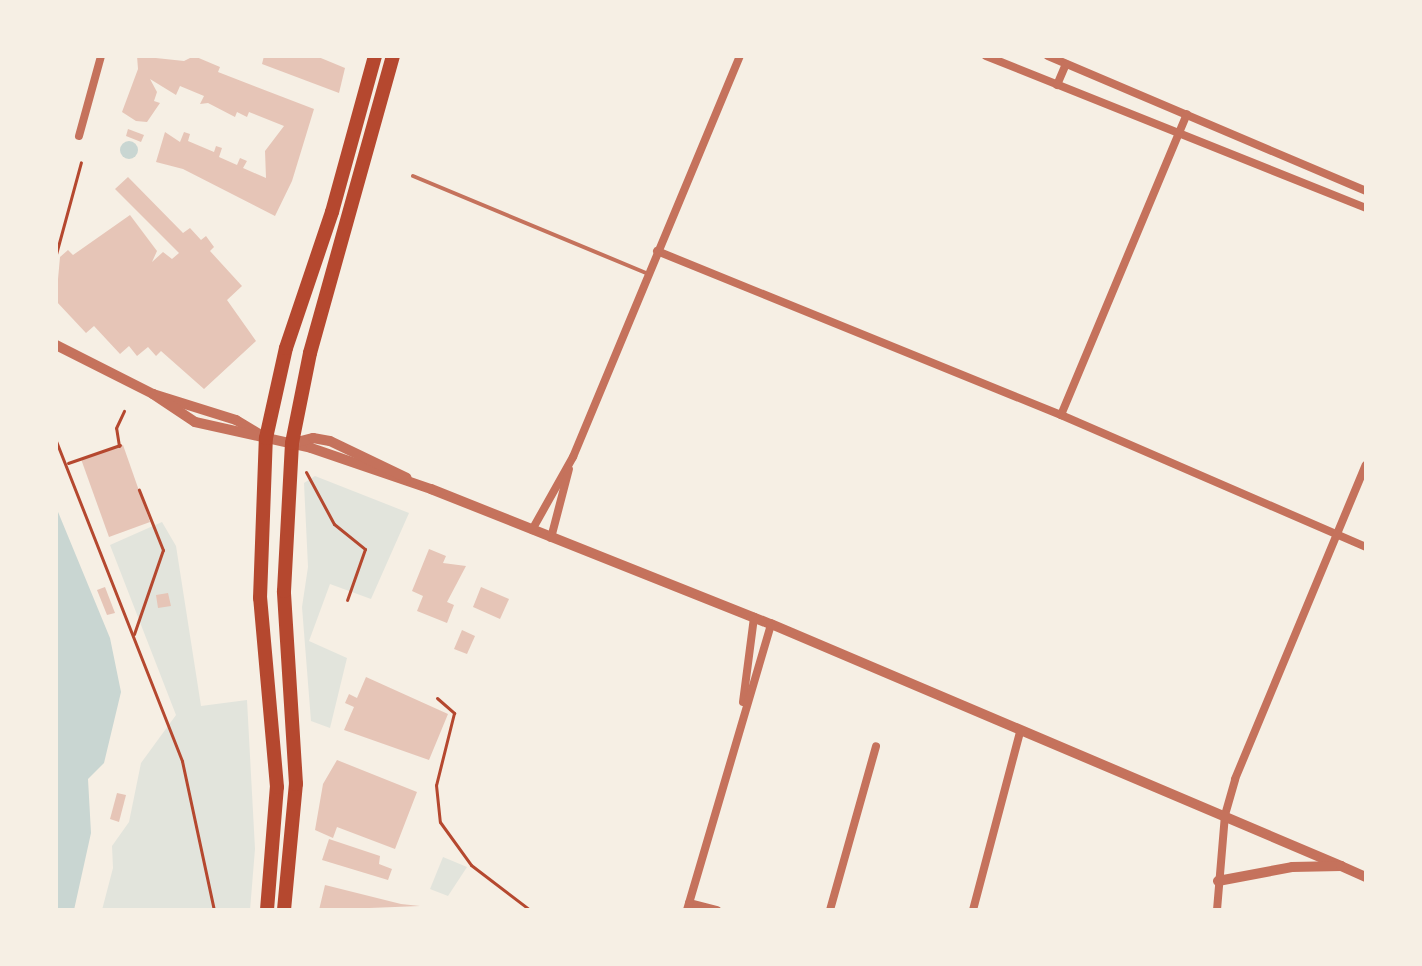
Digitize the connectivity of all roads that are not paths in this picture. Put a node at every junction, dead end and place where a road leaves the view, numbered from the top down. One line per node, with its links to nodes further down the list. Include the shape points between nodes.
1 (101, 56): 11 (street)
2 (375, 56): 19 (highway, via 332,212 286,348)
3 (393, 56): 20 (highway, via 310,353)
4 (740, 56): 15 (street)
5 (986, 56): 8 (street)
6 (1048, 56): 7 (street)
7 (1066, 64): 8 (street); 9 (street)
8 (1057, 85): 10 (street)
9 (1187, 114): 10 (street); 13 (street)
10 (1179, 133): 14 (street); 18 (street)
11 (79, 136)
12 (413, 176): 16 (lane)
13 (1366, 191)
14 (1366, 208)
15 (657, 251): 16 (street); 18 (street)
16 (648, 274): 21 (street)
17 (56, 345): 19 (street, via 153,394 195,422)
18 (1061, 415): 24 (street)
19 (266, 438): 20 (street); 37 (highway, via 260,598 277,787)
20 (292, 443): 23 (street, via 330,441); 38 (highway, via 284,591 296,784)
21 (573, 457): 23 (street); 25 (street)
22 (1366, 465): 24 (street)
23 (532, 530): 25 (street)
24 (1336, 535): 26 (street); 32 (street)
25 (551, 538): 27 (street)
26 (1366, 547)
27 (754, 617): 28 (street); 29 (street)
28 (771, 624): 29 (street); 30 (street)
29 (741, 722): 36 (street)
30 (1020, 732): 32 (street); 41 (street)
31 (876, 746): 40 (street)
32 (1225, 815): 33 (street); 35 (street)
33 (1341, 866): 34 (street); 35 (street, via 1292,867)
34 (1366, 877)
35 (1218, 881): 42 (street)
36 (688, 906): 39 (street)
37 (267, 910)
38 (284, 910)
39 (717, 910)
40 (830, 910)
41 (973, 910)
42 (1217, 910)

